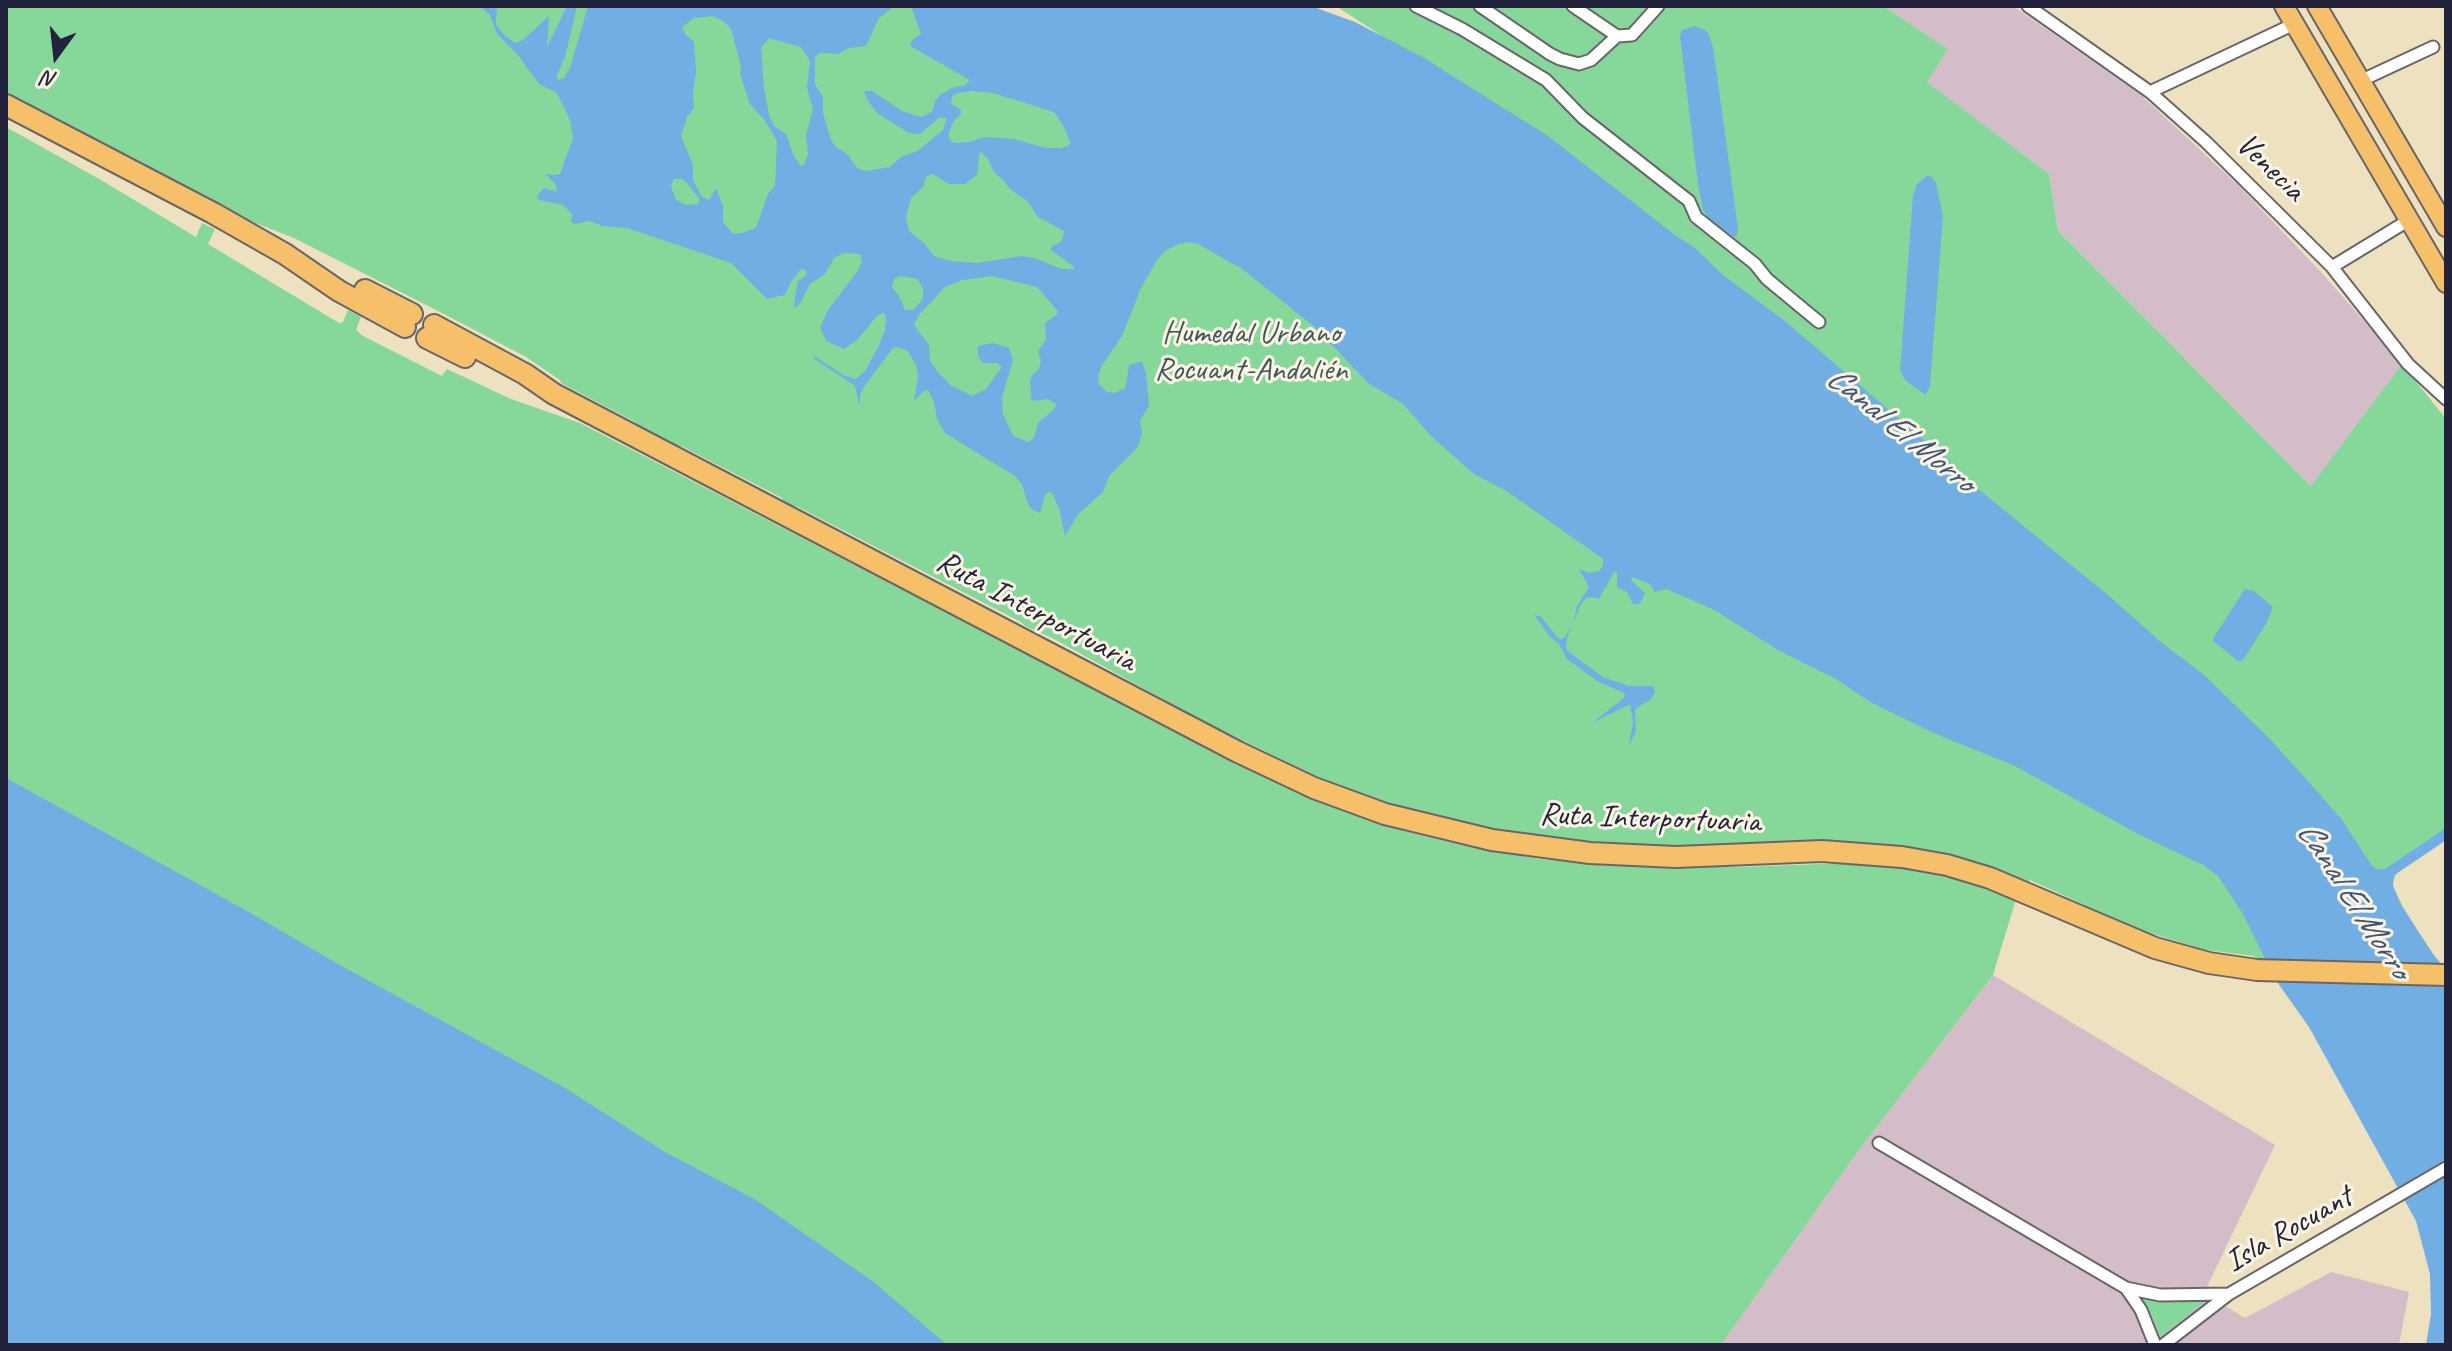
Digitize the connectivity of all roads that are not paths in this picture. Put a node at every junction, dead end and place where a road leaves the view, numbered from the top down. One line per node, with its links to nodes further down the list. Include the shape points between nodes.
1 (1416, 6): 8 (street)
2 (1480, 6): 10 (street, via 1550,54 1575,64 1587,62)
3 (1573, 6): 10 (street)
4 (1658, 6): 10 (street, via 1632,35)
5 (2028, 6): 13 (street, Venecia)
6 (2284, 6): 9 (main road)
7 (2317, 6): 12 (main road)
8 (1436, 9): 20 (street, via 1546,80 1583,118 1689,201 1696,217)
9 (2294, 24): 13 (street); 15 (main road)
10 (1617, 36)
11 (2433, 47): 12 (street)
12 (2360, 81): 16 (main road)
13 (2150, 92): 17 (street, Venecia)
14 (6, 105): 19 (highway, via 213,213 339,291)
15 (2409, 220): 17 (street); 18 (main road)
16 (2444, 220)
17 (2332, 267): 22 (street, Venecia, via 2408,364)
18 (2446, 283)
19 (408, 320)
20 (1819, 322)
21 (431, 332): 23 (highway, Ruta Interportuaria, via 500,375 554,394 1238,752 1354,803 1457,832 1575,851 1676,857 1838,852 1925,861 2006,883 2165,951 2209,963 2257,970)
22 (2446, 399)
23 (2446, 975)
24 (1879, 1143): 26 (street)
25 (2446, 1168): 27 (street, Isla Rocuant)
26 (2126, 1288): 27 (street, via 2160,1295); 28 (street)
27 (2229, 1294): 29 (street, Isla Rocuant)
28 (2155, 1345)
29 (2163, 1345)

